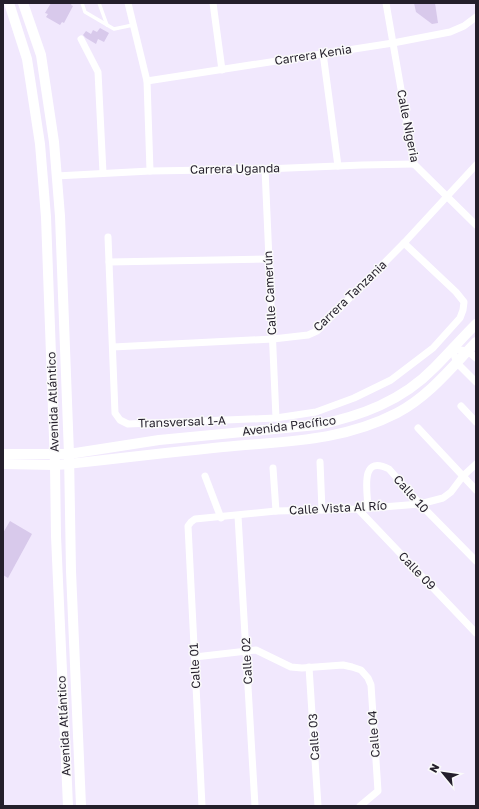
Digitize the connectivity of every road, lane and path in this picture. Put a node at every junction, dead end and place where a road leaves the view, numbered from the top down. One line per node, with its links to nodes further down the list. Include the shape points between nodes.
1 (9, 3): 45 (main road, Avenida Atlántico, via 27,58 40,144 46,217)
2 (23, 3): 22 (main road, Avenida Atlántico, via 41,55 54,142)
3 (82, 3): 9 (lane, via 85,12)
4 (99, 3): 9 (lane)
5 (128, 3): 10 (street)
6 (213, 3): 14 (street)
7 (386, 3): 12 (street, Calle Nigeria)
8 (476, 17): 12 (street, Carrera Kenia, via 450,32)
9 (107, 25): 10 (lane, via 114,29)
10 (133, 25): 15 (street)
11 (81, 39): 21 (street, via 98,72)
12 (393, 43): 13 (street, Carrera Kenia); 16 (street, Calle Nigeria)
13 (323, 53): 14 (street, Carrera Kenia); 17 (street)
14 (222, 70): 15 (street, Carrera Kenia)
15 (147, 81): 20 (street)
16 (414, 164): 17 (street, Carrera Uganda); 23 (street, Calle Nigeria)
17 (338, 166): 19 (street, Carrera Uganda)
18 (476, 166): 23 (street, Carrera Tanzania)
19 (265, 169): 20 (street, Carrera Uganda); 27 (street, Calle Camerún)
20 (150, 171): 21 (street, Carrera Uganda)
21 (103, 173): 22 (street, Carrera Uganda)
22 (56, 176): 46 (main road, Avenida Atlántico, via 60,216)
23 (446, 196): 24 (street, Calle Nigeria); 26 (street, Carrera Tanzania)
24 (476, 224)
25 (108, 236): 28 (street)
26 (404, 243): 30 (street, Carrera Tanzania, via 317,330 308,335); 39 (street, Transversal 1-A, via 464,302 460,318 433,348 391,380 354,398 316,412)
27 (268, 259): 28 (street); 30 (street, Calle Camerún)
28 (109, 262): 32 (street)
29 (476, 324): 33 (main road, Avenida Pacífico)
30 (272, 339): 32 (street, Carrera Tanzania); 39 (street, Calle Camerún)
31 (476, 342): 34 (main road, Avenida Pacífico)
32 (113, 347): 39 (street, Transversal 1-A, via 115,413 120,420 128,424)
33 (452, 349): 34 (street); 36 (street); 42 (main road, Avenida Pacífico, via 411,388 391,401 357,415 317,425)
34 (468, 351): 35 (street); 36 (main road, Avenida Pacífico)
35 (476, 358)
36 (457, 363): 37 (street); 43 (main road, Avenida Pacífico, via 419,399 398,412 364,427 319,439)
37 (476, 382)
38 (460, 406): 40 (street)
39 (276, 418)
40 (476, 422)
41 (418, 428): 54 (street)
42 (191, 437): 43 (main road); 46 (main road, Avenida Pacífico)
43 (197, 450): 49 (main road, Avenida Pacífico)
44 (3, 454): 45 (main road, Avenida Pacífico)
45 (55, 454): 46 (main road, Avenida Pacífico); 51 (main road, Avenida Atlántico)
46 (69, 454): 49 (main road, Avenida Atlántico)
47 (320, 462): 59 (street)
48 (3, 464): 51 (main road, Avenida Pacífico)
49 (70, 464): 51 (main road, Avenida Pacífico); 70 (main road, Avenida Atlántico, via 71,571)
50 (476, 464): 54 (street, Calle Vista Al Río)
51 (55, 465): 69 (main road, Avenida Atlántico)
52 (273, 468): 60 (street)
53 (205, 476): 62 (street)
54 (463, 476): 55 (street); 56 (street, Calle Vista Al Río, via 443,498)
55 (476, 490)
56 (420, 504): 57 (street, Calle Vista Al Río); 57 (street, Calle 10, via 389,469 375,466 366,476); 64 (street, Calle 10)
57 (368, 507): 58 (street, Calle Vista Al Río)
58 (358, 509): 59 (street, Calle Vista Al Río); 65 (street, Calle 09)
59 (322, 510): 60 (street, Calle Vista Al Río)
60 (276, 511): 61 (street, Calle Vista Al Río)
61 (238, 516): 62 (street, Calle Vista Al Río); 66 (street, Calle 02)
62 (221, 518): 63 (street, Calle Vista Al Río, via 195,519)
63 (188, 526): 67 (street, Calle 01)
64 (476, 561)
65 (476, 633)
66 (246, 652): 67 (street); 68 (street, via 256,650 291,667); 72 (street, Calle 02)
67 (195, 657): 71 (street, Calle 01)
68 (310, 667): 73 (street, Calle 03); 74 (street, Calle 04, via 343,665 361,670 371,685 378,791)
69 (68, 806)
70 (81, 806)
71 (202, 806)
72 (255, 806)
73 (318, 806)
74 (360, 806)

